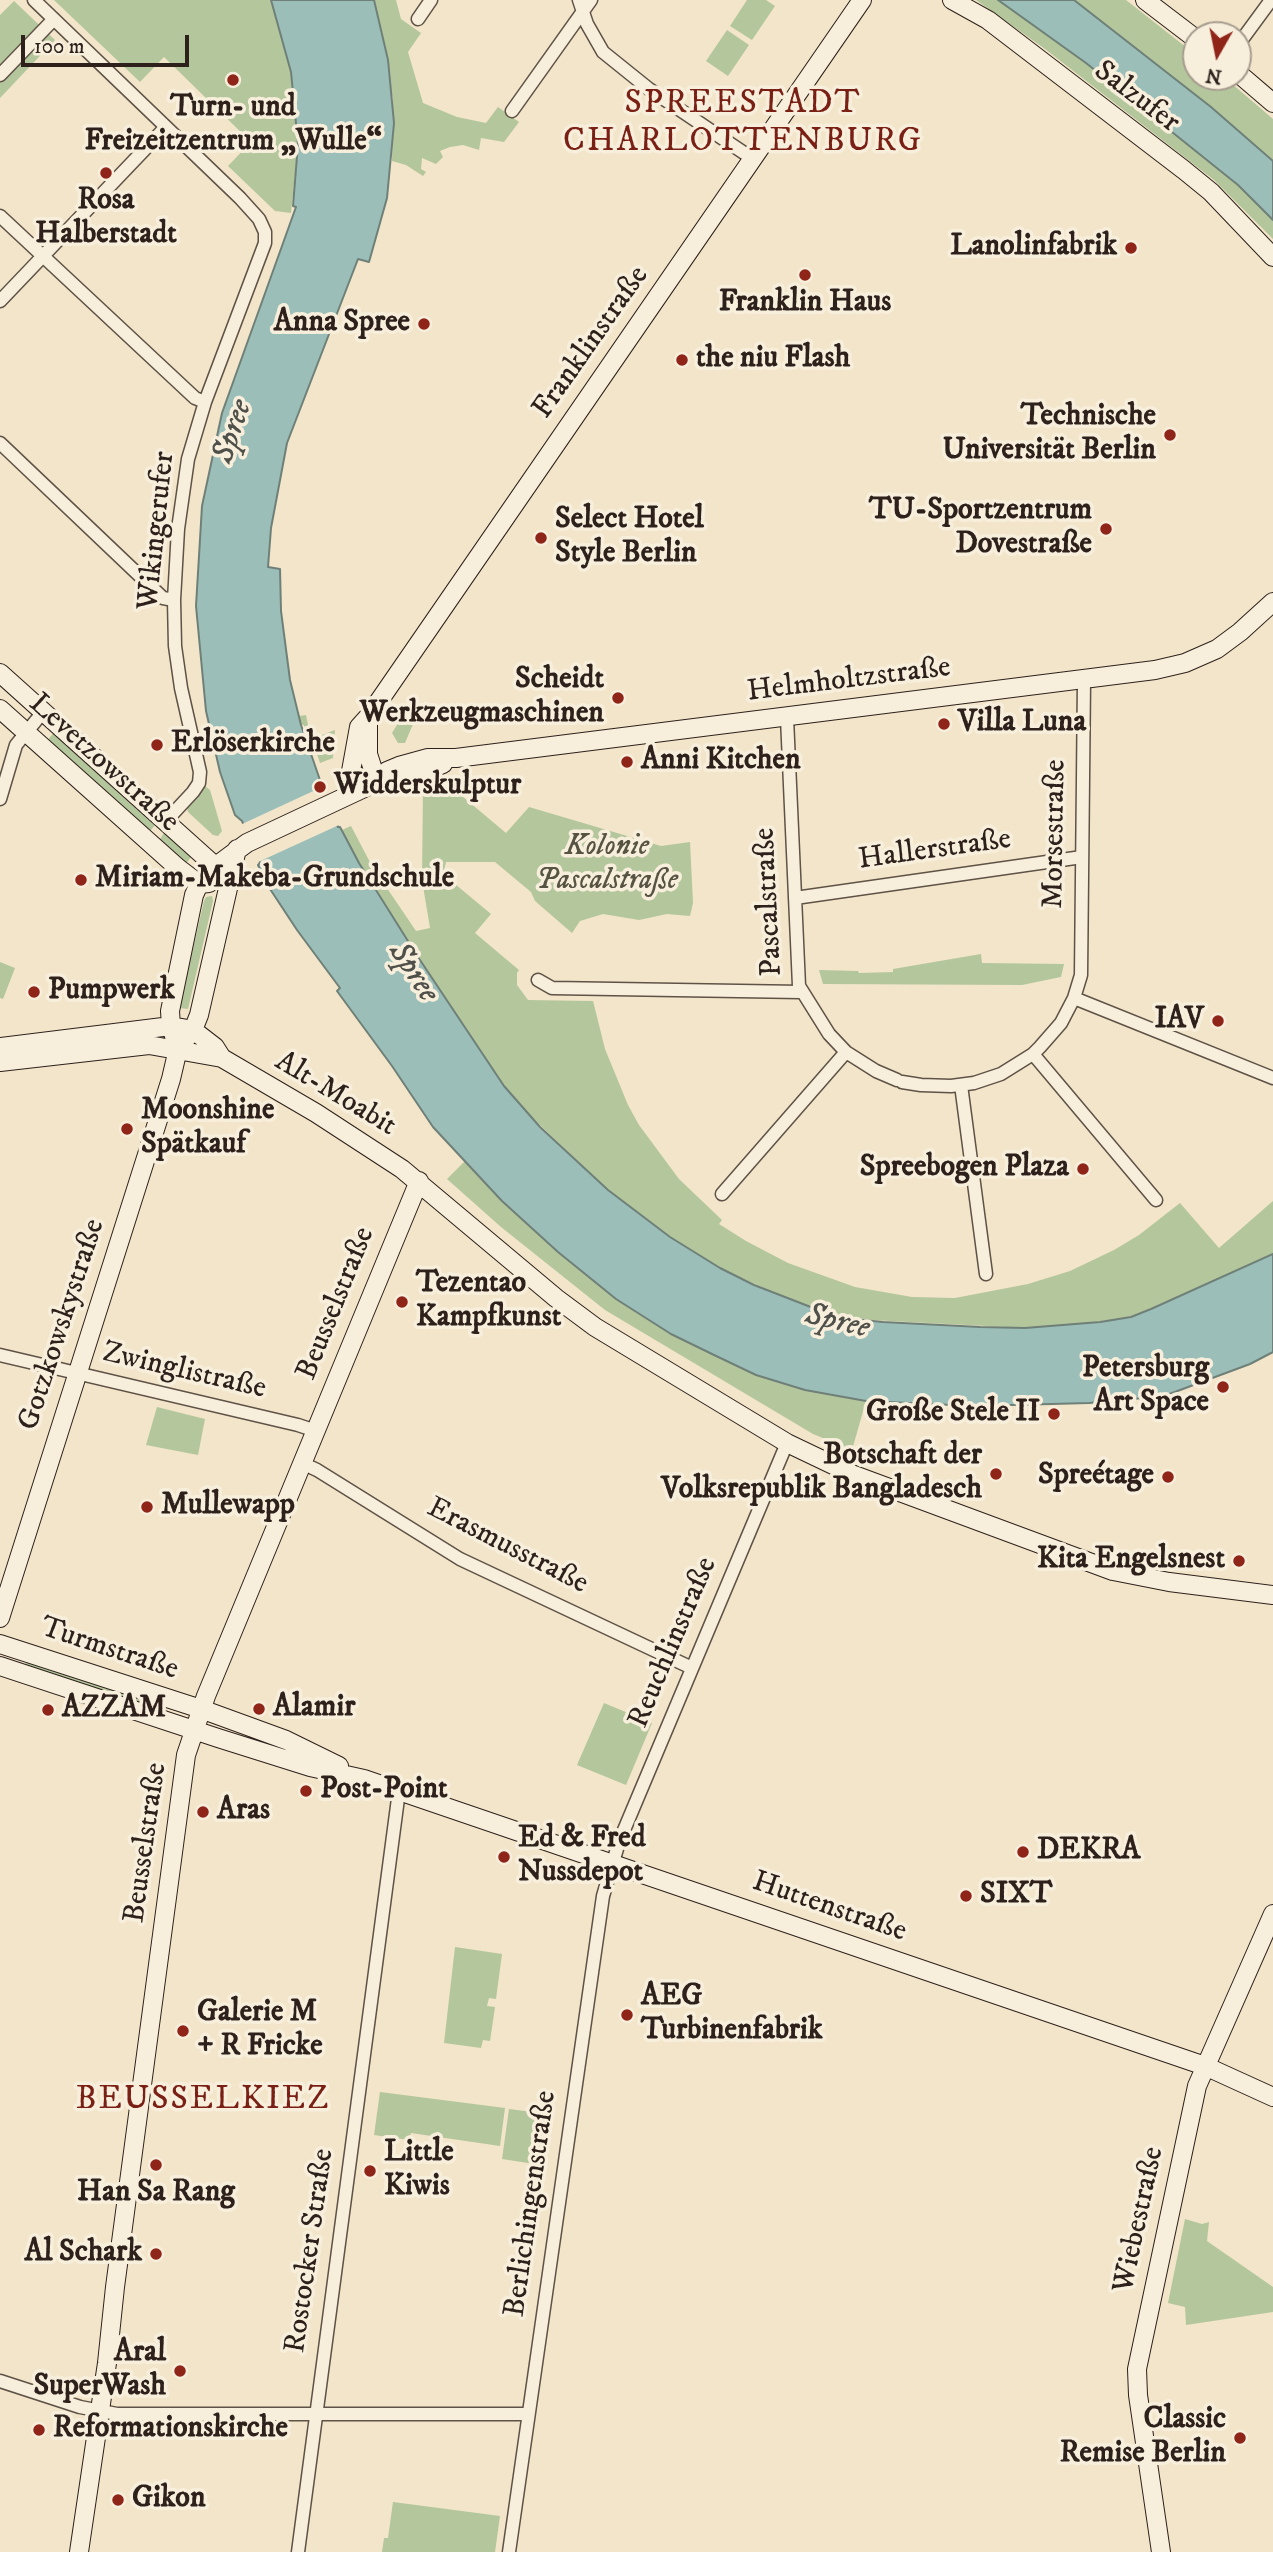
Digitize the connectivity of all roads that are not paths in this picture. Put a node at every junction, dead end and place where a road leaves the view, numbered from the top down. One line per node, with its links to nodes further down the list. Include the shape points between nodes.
1 (34, 0): 9 (street)
2 (431, 0): 10 (street)
3 (591, 0): 8 (street)
4 (862, 0): 18 (main road, Franklinstraße)
5 (952, 0): 21 (main road, Salzufer, via 988,20 1184,170)
6 (1145, 0): 12 (main road)
7 (1271, 0): 11 (street)
8 (581, 6): 16 (street); 18 (street, via 597,44 625,72)
9 (54, 19): 13 (street); 17 (street)
10 (418, 19)
11 (1252, 26)
12 (1182, 29)
13 (0, 74)
14 (1252, 85): 15 (main road)
15 (1273, 103)
16 (512, 111)
17 (166, 127): 20 (street); 23 (street, Wikingerufer, via 259,219 265,232 265,243)
18 (753, 159): 31 (main road, Franklinstraße)
19 (0, 216): 20 (street)
20 (43, 256): 22 (street); 23 (street, via 195,398)
21 (1273, 257)
22 (0, 301)
23 (205, 402): 25 (street, Wikingerufer, via 181,502)
24 (0, 443): 25 (street, via 163,598)
25 (174, 600): 37 (street, Wikingerufer, via 180,688 200,772 193,792)
26 (1273, 602): 28 (main road, Helmholtzstraße, via 1217,649 1176,666)
27 (0, 673): 30 (main road, Levetzowstraße)
28 (1084, 680): 32 (main road, Helmholtzstraße); 40 (street, Morsestraße)
29 (0, 709): 33 (main road, Levetzowstraße)
30 (43, 712): 33 (street); 37 (main road, Levetzowstraße)
31 (368, 717): 34 (main road, via 368,754); 35 (main road, Franklinstraße, via 359,727 351,764)
32 (787, 718): 34 (main road, Helmholtzstraße, via 428,758 387,771); 44 (street, Pascalstraße)
33 (26, 733): 36 (street, via 16,745); 38 (main road, Levetzowstraße)
34 (377, 782): 35 (main road, Helmholtzstraße)
35 (358, 790): 39 (main road, Helmholtzstraße)
36 (0, 799)
37 (166, 821): 38 (main road); 41 (main road, Levetzowstraße)
38 (149, 841): 43 (main road, Levetzowstraße)
39 (242, 846): 41 (main road); 42 (main road, Gotzkowskystraße)
40 (1082, 857): 44 (street, Hallerstraße); 47 (street, Morsestraße, via 1081,975)
41 (216, 866): 42 (main road, Levetzowstraße); 43 (main road)
42 (230, 880): 43 (main road); 49 (main road, Gotzkowskystraße)
43 (199, 884): 48 (main road, via 171,1002)
44 (795, 898): 46 (street, Pascalstraße)
45 (538, 980): 46 (street, via 552,988)
46 (802, 992): 52 (street, Pascalstraße)
47 (1076, 993): 53 (street, Pascalstraße, via 1061,1023); 56 (street)
48 (171, 1026): 49 (main road); 50 (main road); 51 (main road)
49 (193, 1030): 51 (main road, Gotzkowskystraße); 54 (main road, Alt-Moabit)
50 (0, 1046)
51 (178, 1049): 54 (main road, Alt-Moabit); 55 (main road, Alt-Moabit, via 149,1045); 63 (main road, Gotzkowskystraße)
52 (846, 1052): 57 (street, Pascalstraße, via 900,1081); 59 (street)
53 (1033, 1054): 57 (street, Pascalstraße, via 1001,1074); 60 (street)
54 (222, 1058): 58 (main road, Alt-Moabit)
55 (0, 1062)
56 (1273, 1078)
57 (961, 1085): 61 (street)
58 (419, 1181): 64 (main road, Beusselstraße); 65 (main road, Alt-Moabit, via 573,1311)
59 (722, 1194)
60 (1156, 1200)
61 (986, 1274)
62 (0, 1355): 63 (street, Zwinglistraße)
63 (76, 1374): 64 (street, Zwinglistraße); 68 (main road, Gotzkowskystraße)
64 (316, 1432): 66 (main road, Beusselstraße)
65 (787, 1443): 67 (main road, Alt-Moabit, via 854,1475 1114,1572); 71 (street, Reuchlinstraße)
66 (302, 1463): 71 (street, Erasmusstraße, via 460,1559); 72 (main road, Beusselstraße)
67 (1273, 1595)
68 (0, 1618)
69 (0, 1644): 72 (main road, Turmstraße)
70 (0, 1666): 73 (main road, Turmstraße)
71 (692, 1668): 76 (street, Reuchlinstraße)
72 (201, 1709): 73 (main road, Beusselstraße); 74 (main road, Huttenstraße, via 286,1741)
73 (194, 1730): 74 (main road, Huttenstraße); 81 (main road, Beusselstraße, via 186,1755)
74 (364, 1779): 75 (main road, Huttenstraße)
75 (400, 1791): 76 (main road, Huttenstraße); 82 (street, Rostocker Straße)
76 (612, 1864): 78 (main road, Huttenstraße); 83 (street, Berlichingenstraße, via 603,1896)
77 (1273, 1914): 78 (main road, Wiebestraße)
78 (1205, 2066): 79 (main road, Huttenstraße); 87 (main road, Wiebestraße, via 1194,2097 1137,2369)
79 (1273, 2097)
80 (0, 2381): 81 (street)
81 (99, 2411): 82 (street); 84 (main road, Beusselstraße)
82 (316, 2413): 83 (street); 85 (street, Rostocker Straße)
83 (528, 2414): 86 (street, Berlichingenstraße)
84 (79, 2552)
85 (298, 2552)
86 (509, 2552)
87 (1161, 2552)

